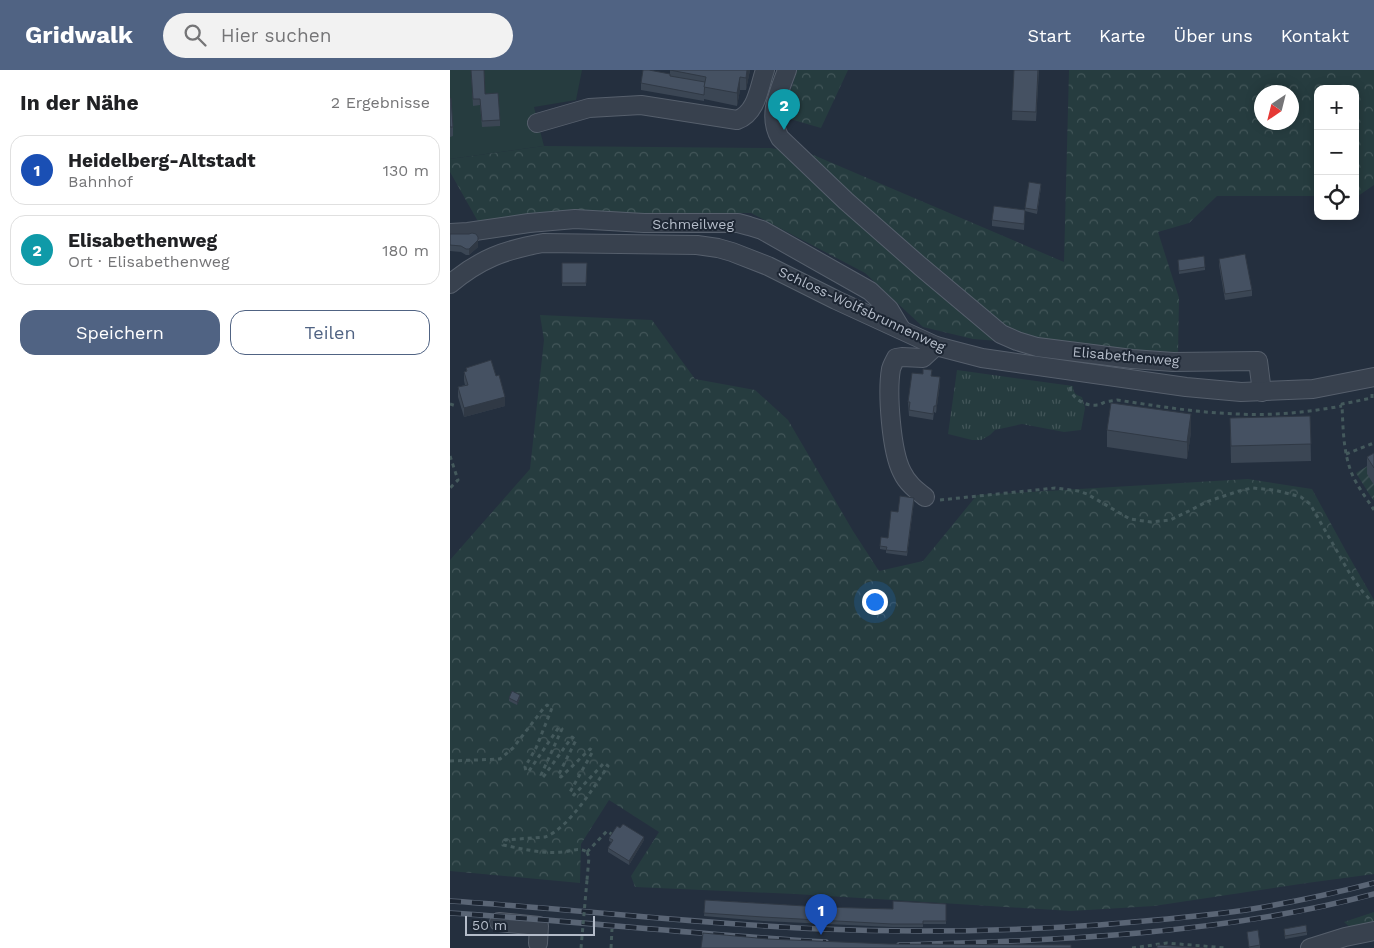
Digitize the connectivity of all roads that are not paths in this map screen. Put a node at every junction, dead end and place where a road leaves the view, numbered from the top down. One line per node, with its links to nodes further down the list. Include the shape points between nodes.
1 (765, 70): 3 (street, via 752,108 737,120 641,105 589,108)
2 (787, 70): 9 (street, Elisabethenweg, via 774,113 780,138 846,201 1001,334 1037,347 1153,362 1258,361)
3 (537, 123)
4 (450, 233): 6 (street, Schmeilweg, via 575,220 744,224 756,227 870,291 889,309)
5 (450, 284): 6 (street, Schloss-Wolfsbrunnenweg, via 491,256 542,243 704,246 742,255)
6 (900, 329): 7 (street, Schloss-Wolfsbrunnenweg)
7 (936, 346): 9 (street, Schloss-Wolfsbrunnenweg, via 982,358 1186,388); 10 (street, via 923,358 896,358 891,367 890,404 897,459 906,480)
8 (1374, 378): 9 (street, Schloss-Wolfsbrunnenweg, via 1312,389)
9 (1262, 392)
10 (925, 497)
11 (499, 922): 13 (street, via 540,926)
12 (1374, 932): 14 (street); 15 (street)
13 (538, 943)
14 (1310, 948)
15 (1352, 948)

